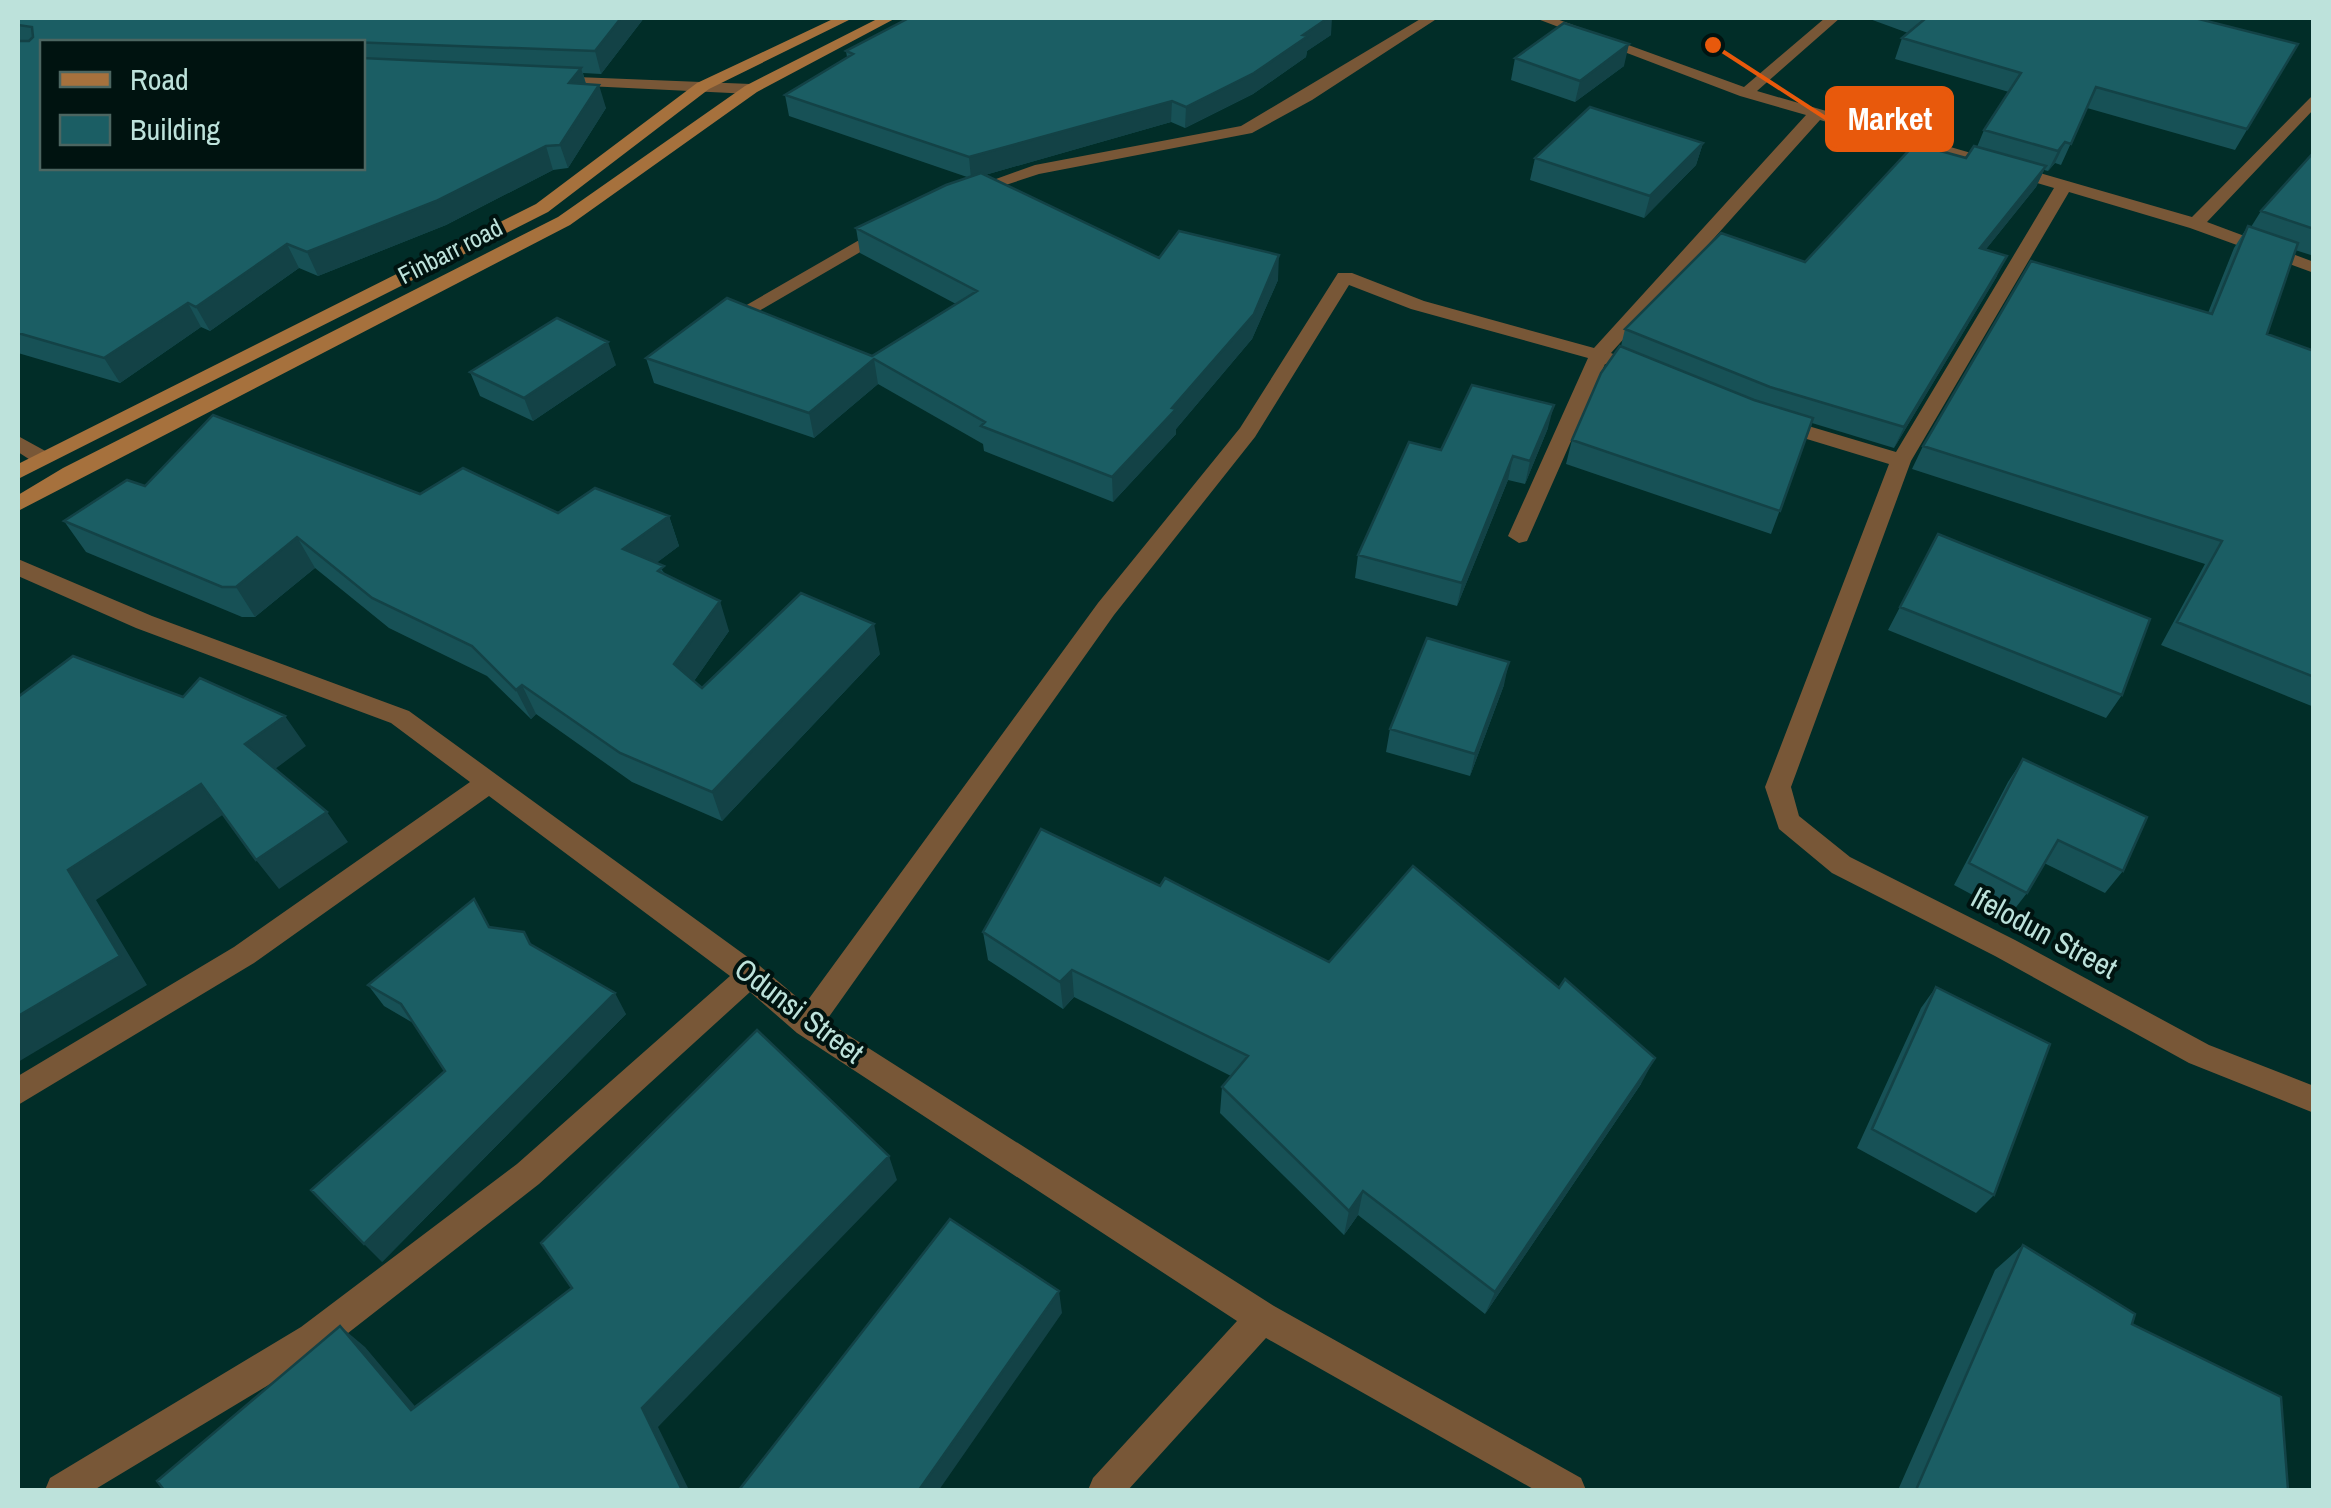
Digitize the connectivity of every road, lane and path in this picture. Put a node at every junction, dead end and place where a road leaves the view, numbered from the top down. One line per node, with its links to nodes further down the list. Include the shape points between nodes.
1 (846, 18): 7 (main road, Finbarr road)
2 (889, 18): 8 (main road, Finbarr road)
3 (1431, 18): 13 (street, via 1246,130 1035,170)
4 (1542, 18): 9 (street)
5 (1833, 18): 9 (street)
6 (529, 80): 7 (street)
7 (703, 86): 8 (street); 22 (main road, Finbarr road, via 542,208)
8 (751, 89): 25 (main road, Finbarr road, via 564,220)
9 (1746, 94): 11 (street)
10 (2314, 98): 15 (street)
11 (1816, 114): 12 (street); 18 (street)
12 (2065, 184): 15 (street); 23 (street)
13 (960, 196)
14 (907, 218): 17 (street)
15 (2196, 224): 16 (street)
16 (2314, 268)
17 (740, 314)
18 (1600, 354): 19 (street); 26 (street); 30 (street, via 1380,293 1345,276 1248,432 1106,609)
19 (1669, 381)
20 (1754, 416): 23 (street)
21 (18, 443): 22 (street)
22 (42, 458): 24 (main road, Finbarr road)
23 (1900, 461): 32 (street, Ifelodun Street, via 1778,787 1788,822 1841,864 2199,1054)
24 (18, 472)
25 (18, 504)
26 (1519, 536)
27 (18, 567): 28 (street, Odunsi Street, via 144,622 400,717)
28 (490, 781): 29 (street, Odunsi Street); 31 (street, via 244,954)
29 (750, 975): 30 (street, Odunsi Street); 34 (street, via 528,1174 313,1338)
30 (807, 1024): 33 (street, Odunsi Street)
31 (18, 1092)
32 (2314, 1100)
33 (1262, 1318): 35 (street); 36 (street, Odunsi Street)
34 (62, 1490)
35 (1104, 1490)
36 (1569, 1490)

